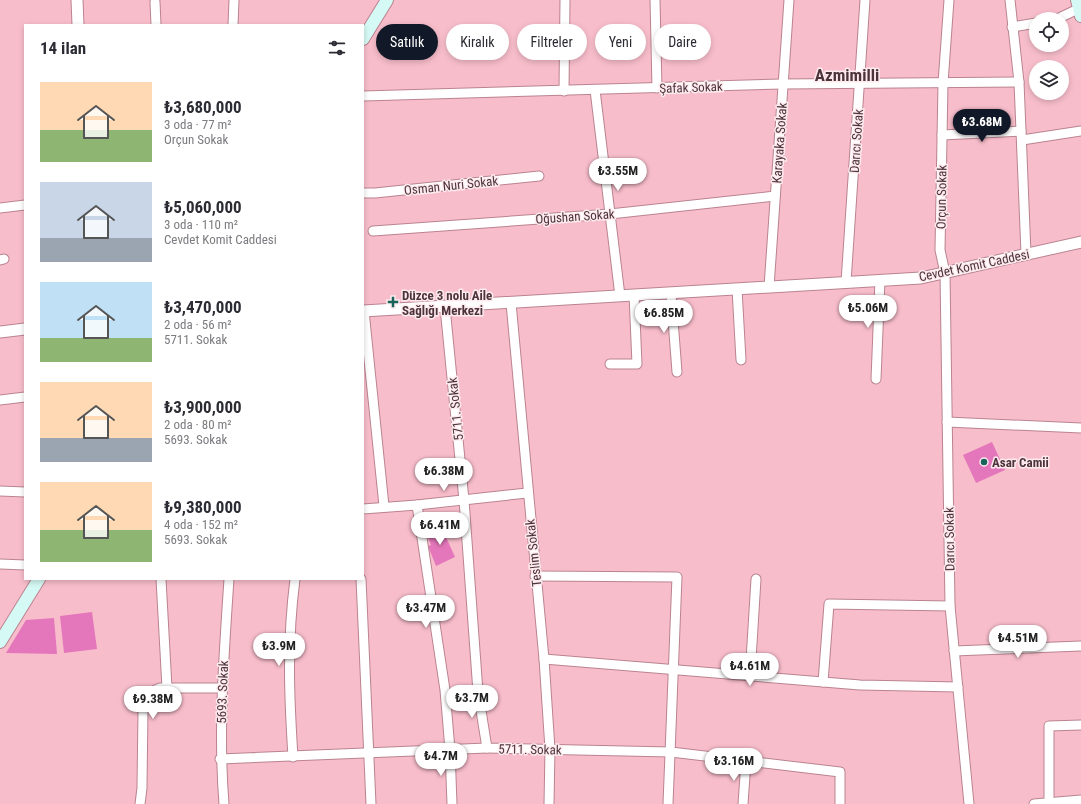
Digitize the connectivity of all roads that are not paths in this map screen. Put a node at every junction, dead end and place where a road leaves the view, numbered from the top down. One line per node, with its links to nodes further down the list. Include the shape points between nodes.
1 (77, 0): 13 (street)
2 (234, 0): 15 (street)
3 (387, 0): 18 (main road)
4 (565, 0): 25 (street)
5 (655, 0): 23 (street)
6 (789, 0): 22 (street, Karayaka Sokak)
7 (865, 0): 20 (street, Darıcı Sokak)
8 (949, 0): 21 (street, Orçun Sokak)
9 (1010, 0): 17 (street)
10 (154, 2): 14 (street)
11 (1079, 9): 12 (street)
12 (1069, 14)
13 (78, 24)
14 (156, 24)
15 (233, 24)
16 (1029, 24): 17 (street)
17 (1012, 27): 19 (street)
18 (364, 36)
19 (1019, 82): 21 (street, Şafak Sokak); 29 (street)
20 (861, 83): 21 (street, Şafak Sokak); 22 (street, Şafak Sokak); 41 (street, Darıcı Sokak)
21 (943, 83): 28 (street, Orçun Sokak)
22 (782, 84): 23 (street, Şafak Sokak); 32 (street, Karayaka Sokak)
23 (657, 88): 24 (street, Şafak Sokak)
24 (595, 90): 25 (street, Şafak Sokak); 35 (street)
25 (564, 91): 26 (street, Şafak Sokak)
26 (364, 96)
27 (1081, 131): 29 (street)
28 (942, 135): 29 (street); 39 (street, Orçun Sokak, via 940,250)
29 (1022, 135): 38 (street)
30 (539, 176): 31 (street, Osman Nuri Sokak)
31 (364, 192)
32 (775, 196): 35 (street, Oğushan Sokak); 42 (street, Karayaka Sokak)
33 (24, 205): 34 (street)
34 (0, 208)
35 (610, 214): 36 (street, Oğushan Sokak); 46 (street)
36 (373, 231)
37 (1081, 242): 38 (street, Cevdet Komit Caddesi)
38 (1026, 254): 39 (street, Cevdet Komit Caddesi)
39 (945, 273): 40 (street, Cevdet Komit Caddesi, via 921,278); 58 (street, Darıcı Sokak)
40 (880, 280): 41 (street, Cevdet Komit Caddesi); 55 (street)
41 (846, 282): 42 (street, Cevdet Komit Caddesi)
42 (769, 287): 43 (street, Cevdet Komit Caddesi)
43 (737, 289): 44 (street, Cevdet Komit Caddesi); 52 (street)
44 (671, 294): 45 (street, Cevdet Komit Caddesi); 54 (street)
45 (634, 295): 46 (street, Cevdet Komit Caddesi); 53 (street, via 637,364)
46 (620, 296): 47 (street, Cevdet Komit Caddesi)
47 (511, 303): 48 (street, Cevdet Komit Caddesi); 62 (street, Teslim Sokak)
48 (445, 306): 49 (street, Cevdet Komit Caddesi); 63 (street, 5711. Sokak)
49 (364, 311): 65 (street)
50 (24, 329): 51 (street)
51 (0, 332)
52 (741, 360)
53 (610, 364)
54 (677, 372)
55 (876, 379)
56 (24, 397): 57 (street)
57 (0, 400)
58 (947, 422): 59 (street); 76 (street, Darıcı Sokak)
59 (1081, 428)
60 (0, 491): 61 (street)
61 (24, 492)
62 (527, 493): 63 (street); 69 (street, Teslim Sokak)
63 (464, 500): 64 (street); 89 (street, 5711. Sokak, via 478,692)
64 (417, 505): 65 (street); 91 (street, via 446,690)
65 (384, 506): 66 (street)
66 (364, 509)
67 (0, 564): 68 (street)
68 (24, 565)
69 (535, 576): 81 (street, Teslim Sokak); 82 (street, via 677,577)
70 (38, 580): 77 (main road)
71 (161, 580): 86 (street)
72 (229, 580): 87 (street, 5693. Sokak)
73 (295, 580): 94 (street, via 290,622 289,682)
74 (361, 580): 93 (street)
75 (756, 580): 83 (street)
76 (950, 606): 80 (street, Darıcı Sokak); 84 (street, via 829,604)
77 (3, 630): 78 (main road)
78 (0, 642)
79 (1081, 646): 80 (street)
80 (954, 650): 85 (street, Darıcı Sokak)
81 (544, 660): 82 (street); 90 (street, Teslim Sokak)
82 (674, 670): 83 (street); 92 (street)
83 (750, 676): 84 (street)
84 (823, 682): 85 (street)
85 (958, 687): 107 (street, Darıcı Sokak)
86 (167, 688): 87 (street); 99 (street, via 153,691 145,699)
87 (222, 688): 95 (street, 5693. Sokak)
88 (1081, 725): 98 (street, via 1049,726)
89 (487, 748): 90 (street, 5711. Sokak); 91 (street)
90 (550, 749): 92 (street, 5711. Sokak); 103 (street, Teslim Sokak)
91 (450, 750): 93 (street); 102 (street)
92 (671, 752): 96 (street, 5711. Sokak); 104 (street)
93 (368, 753): 94 (street); 101 (street)
94 (293, 757): 95 (street)
95 (220, 759): 100 (street, 5693. Sokak)
96 (746, 761): 105 (street); 106 (street, 5711. Sokak, via 840,772)
97 (1081, 800): 98 (street)
98 (1049, 803): 108 (street)
99 (140, 804)
100 (224, 804)
101 (371, 804)
102 (452, 804)
103 (549, 804)
104 (668, 804)
105 (743, 804)
106 (840, 804)
107 (969, 804)
108 (1034, 804)

